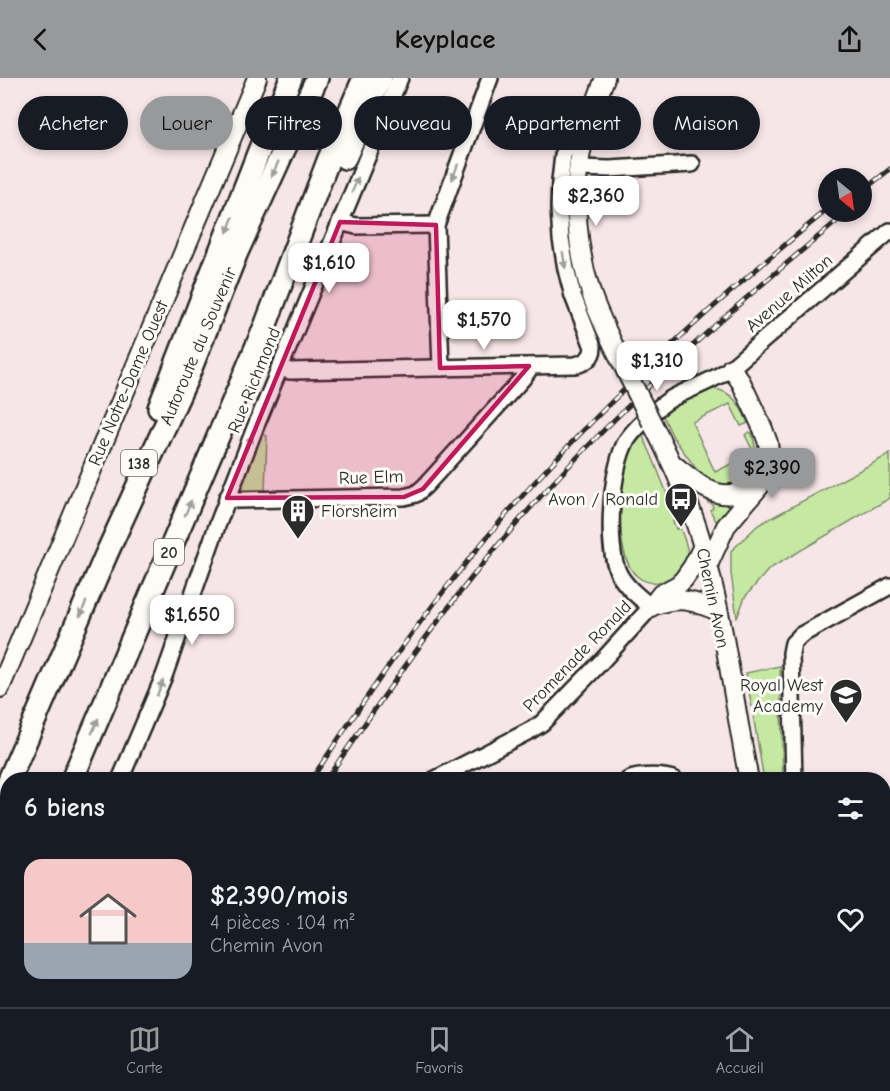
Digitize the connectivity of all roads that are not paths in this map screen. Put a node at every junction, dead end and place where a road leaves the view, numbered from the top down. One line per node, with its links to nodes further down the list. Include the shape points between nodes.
1 (256, 78): 31 (main road, Rue Notre-Dame Ouest)
2 (291, 78): 26 (highway, 138, one-way to 26, via 172,371)
3 (317, 78): 26 (highway, Autoroute du Souvenir, one-way to 26)
4 (364, 78): 17 (highway, 20)
5 (381, 78): 17 (highway)
6 (400, 78): 14 (street, Rue Richmond, one-way to 6)
7 (490, 78): 15 (street, one-way to 15)
8 (605, 78): 9 (main road, Chemin Avon)
9 (599, 96)
10 (564, 150): 18 (street, one-way to 18, via 559,195 561,239 573,297 593,347 592,354 580,364)
11 (582, 150): 13 (main road, Chemin Avon)
12 (692, 164): 13 (street)
13 (579, 168): 22 (main road, Chemin Avon, bridge, via 577,219 591,293)
14 (340, 222): 15 (street, via 356,226); 19 (street, Rue Richmond)
15 (436, 225): 20 (street)
16 (890, 231): 21 (street, Avenue Milton)
17 (266, 324): 33 (highway, 20, one-way to 17)
18 (529, 366): 20 (street); 24 (street, Rue Elm, via 523,378 416,494)
19 (279, 368): 20 (street); 24 (street, Rue Richmond, one-way to 19)
20 (441, 368)
21 (731, 368): 23 (main road, via 745,388 768,443 770,457); 29 (street, Avenue Milton, via 668,400 632,433 623,447 614,490 612,551 622,579)
22 (672, 464): 23 (main road, via 701,486 723,495 749,488); 25 (main road, Chemin Avon)
23 (765, 474): 27 (main road, via 755,493 726,526)
24 (227, 498): 34 (street, Rue Richmond, one-way to 24, via 164,676)
25 (703, 546): 27 (main road, Chemin Avon); 29 (main road, via 684,579 660,594)
26 (106, 555): 32 (highway, Autoroute du Souvenir, one-way to 32)
27 (708, 565): 30 (main road, Chemin Avon)
28 (890, 586): 37 (street, via 801,635 792,647)
29 (651, 607): 30 (main road, via 687,600); 35 (street, Promenade Ronald, via 542,723)
30 (718, 611): 36 (main road, Chemin Avon)
31 (0, 688)
32 (12, 772)
33 (75, 772)
34 (123, 772)
35 (450, 772)
36 (748, 772)
37 (794, 772)

